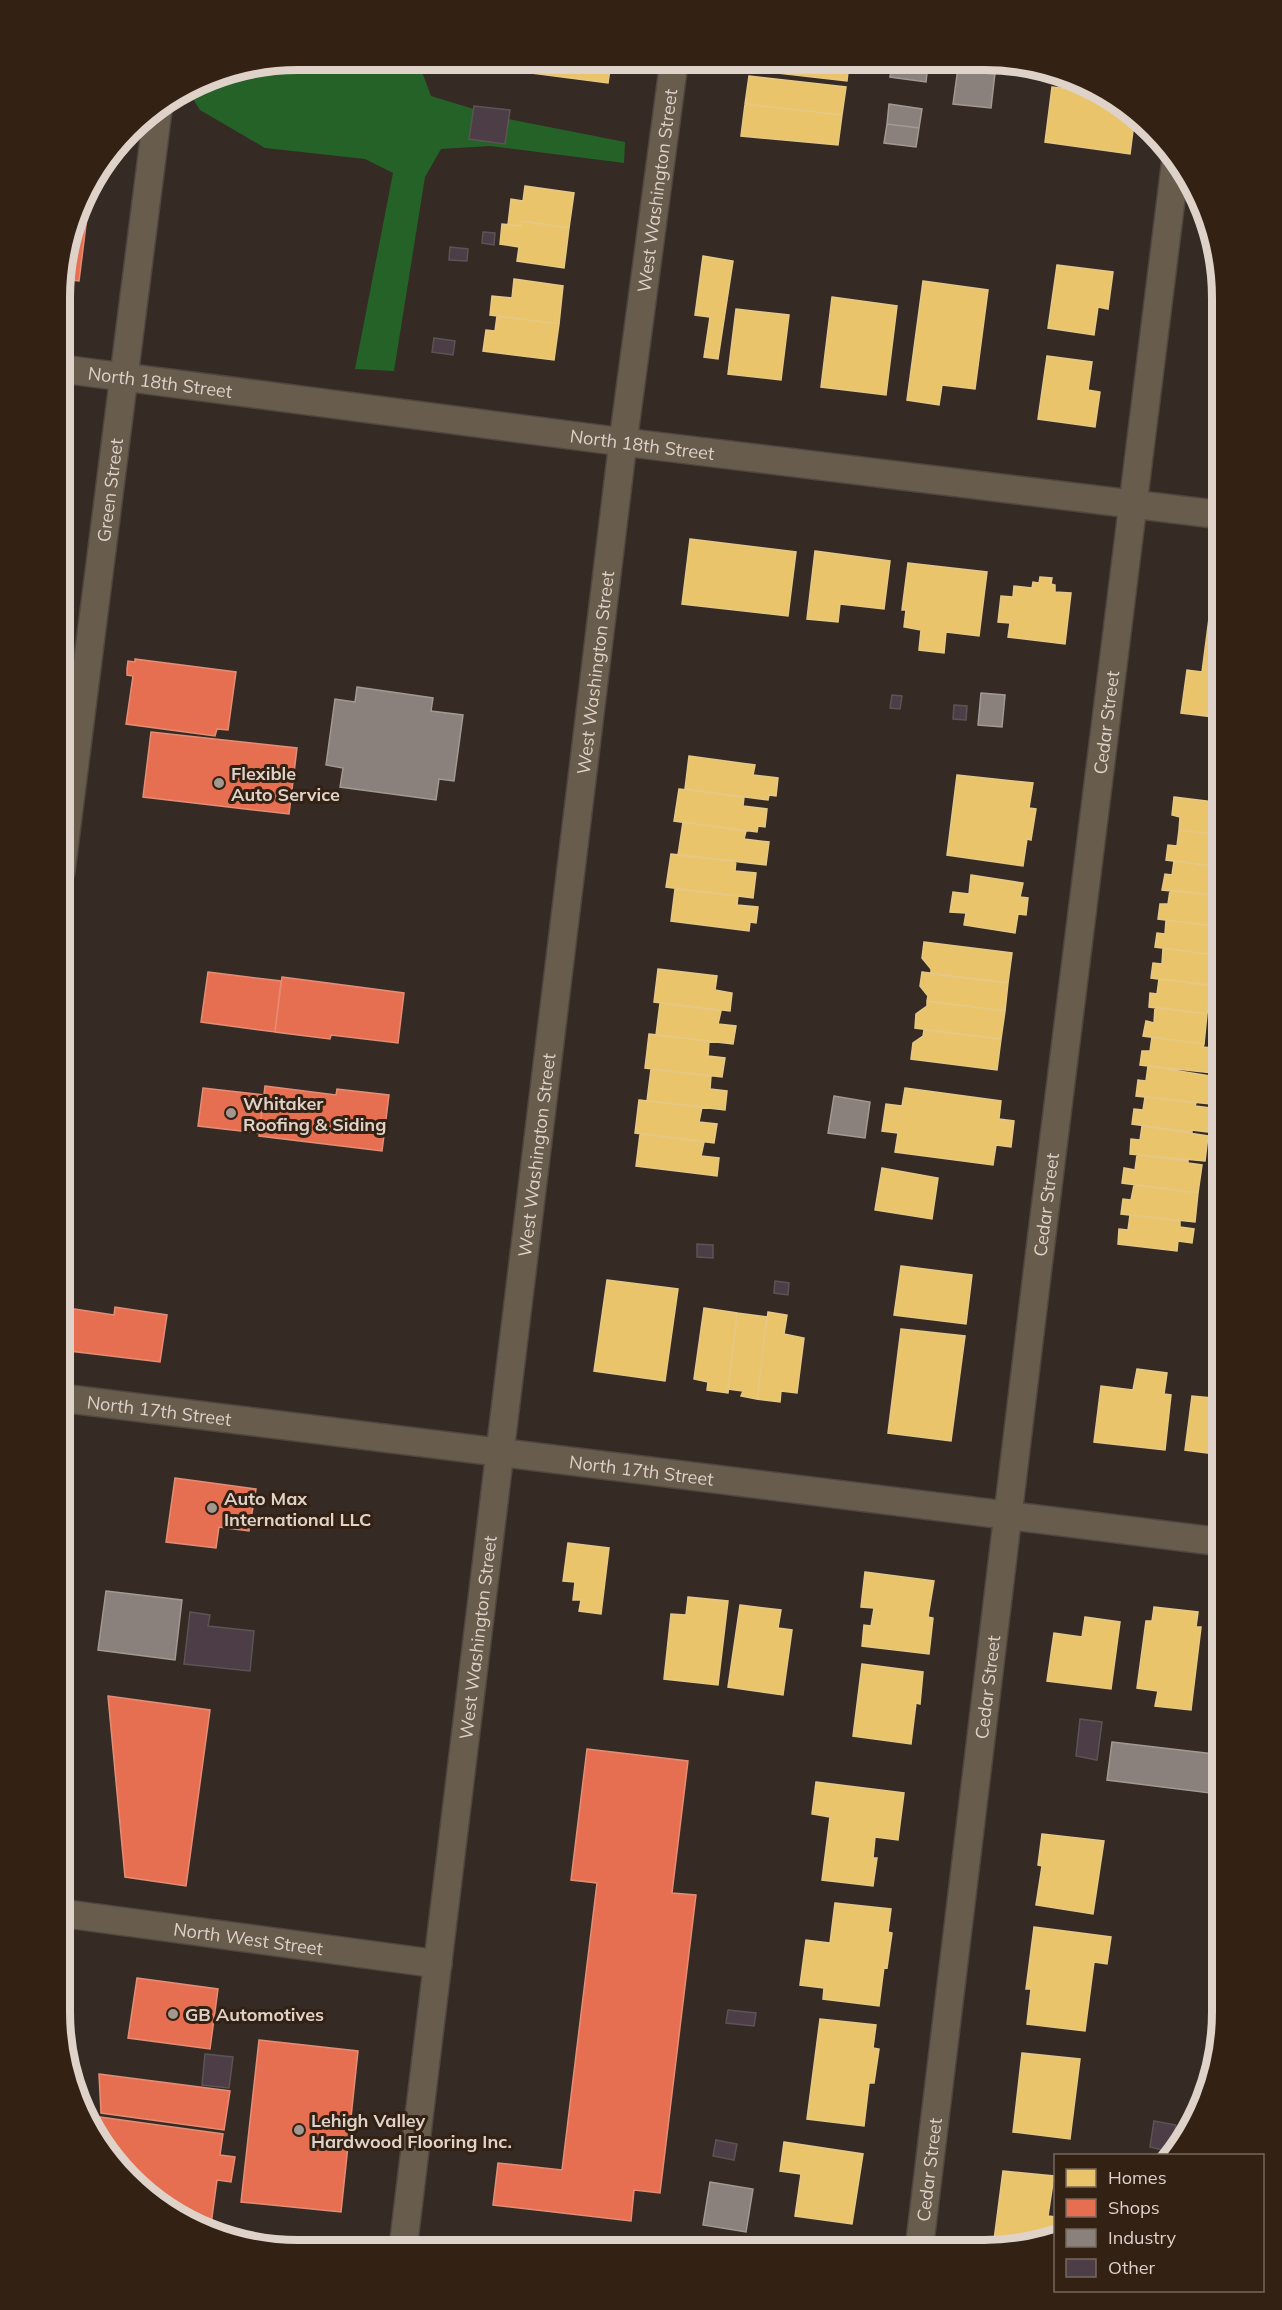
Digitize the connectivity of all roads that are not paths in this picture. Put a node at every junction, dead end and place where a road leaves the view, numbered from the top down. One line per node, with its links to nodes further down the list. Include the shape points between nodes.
1 (673, 70): 6 (street, West Washington Street)
2 (157, 121): 5 (street, Green Street)
3 (1174, 174): 7 (street, Cedar Street)
4 (70, 370): 5 (street, North 18th Street)
5 (124, 377): 6 (street, North 18th Street); 9 (street, Green Street)
6 (623, 442): 7 (street, North 18th Street); 11 (street, West Washington Street)
7 (1133, 503): 8 (street, North 18th Street); 12 (street, Cedar Street)
8 (1212, 514)
9 (70, 801)
10 (70, 1399): 11 (street, North 17th Street)
11 (501, 1451): 12 (street, North 17th Street); 15 (street, West Washington Street)
12 (1009, 1515): 13 (street, North 17th Street); 17 (street, Cedar Street)
13 (1212, 1541)
14 (70, 1913): 15 (street, North West Street)
15 (438, 1964): 16 (street, West Washington Street)
16 (404, 2240)
17 (920, 2240)

